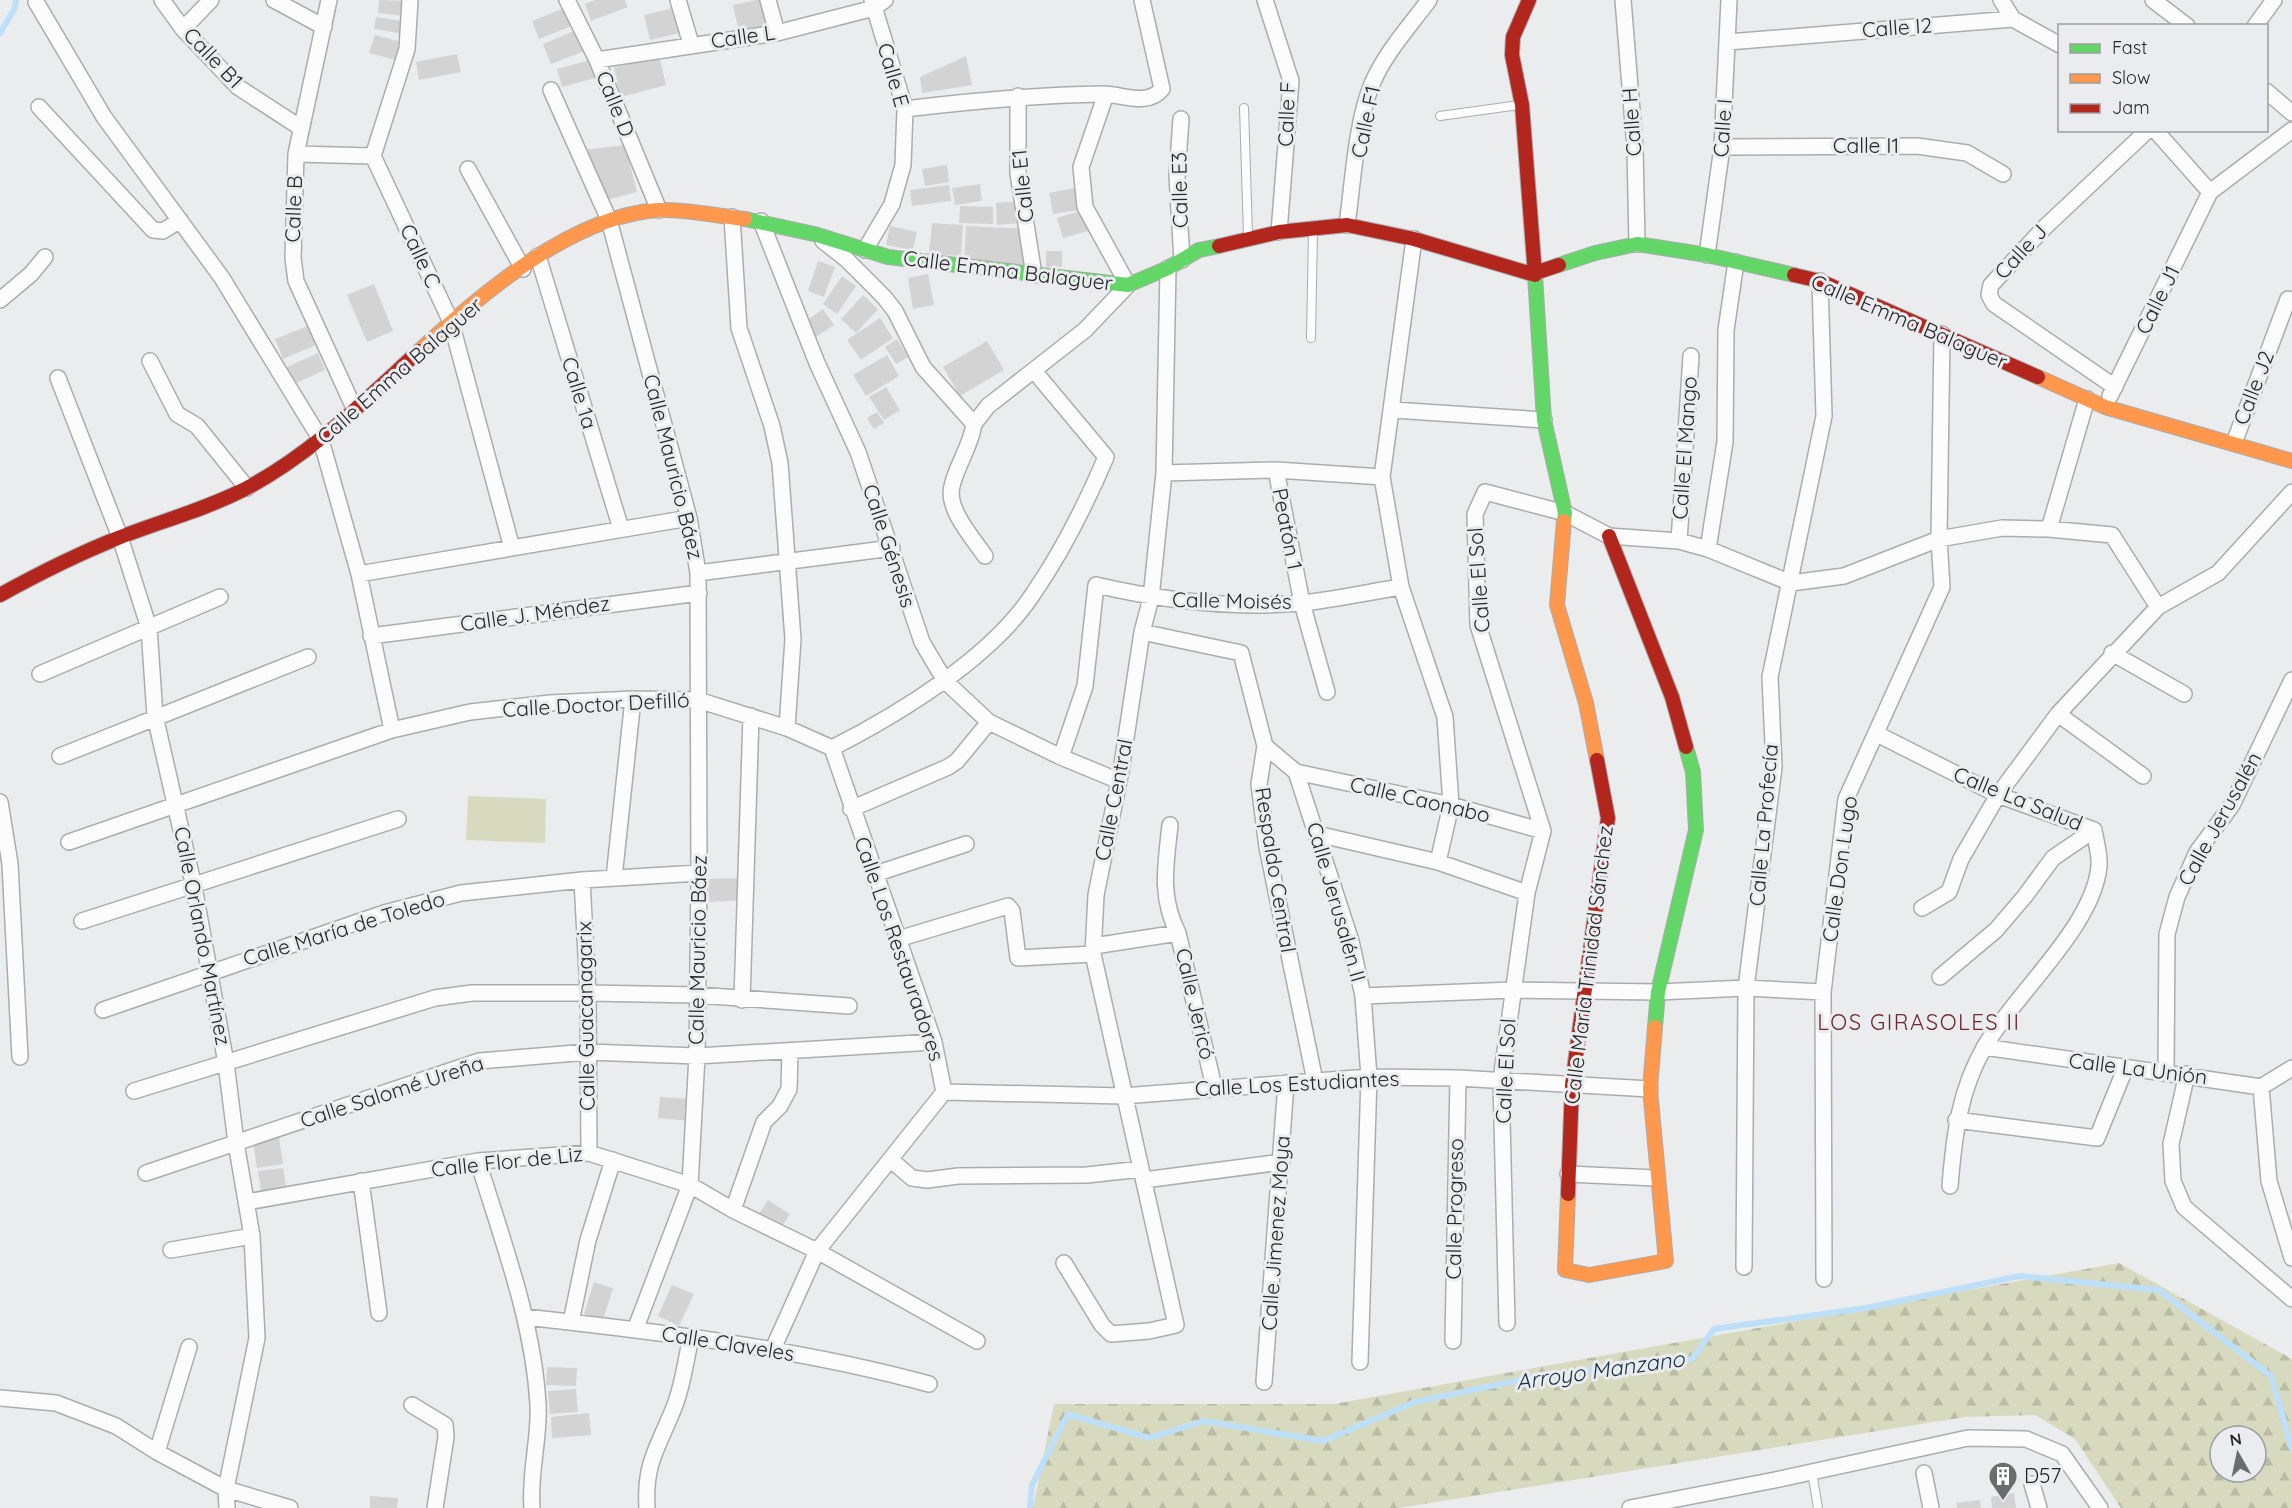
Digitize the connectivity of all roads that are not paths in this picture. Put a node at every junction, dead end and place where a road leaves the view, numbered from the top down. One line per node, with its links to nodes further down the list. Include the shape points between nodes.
1 (162, 0): 24 (street, Calle B1)
2 (211, 0): 24 (street)
3 (274, 0): 23 (street)
4 (329, 0): 23 (street, Calle B)
5 (410, 0): 47 (street, via 407,49)
6 (567, 0): 29 (street, Calle D)
7 (678, 0): 27 (street)
8 (768, 0): 25 (street)
9 (1142, 0): 32 (street, via 1162,88 1156,96 1144,99)
10 (1265, 0): 58 (street, Calle F, via 1292,81)
11 (1429, 0): 56 (street, Calle F1, via 1385,58 1372,84)
12 (1529, 0): 34 (street, Calle María Trinidad Sánchez, via 1513,37 1512,55)
13 (1623, 0): 62 (street, Calle H, via 1635,148)
14 (1729, 0): 26 (street, Calle I)
15 (2001, 0): 20 (street)
16 (2153, 0): 21 (street)
17 (2274, 0): 22 (street)
18 (36, 2): 53 (street, via 104,117)
19 (877, 3): 25 (street, Calle L); 37 (street, Calle E)
20 (2013, 19): 26 (street, Calle I2); 28 (street)
21 (2184, 24)
22 (2256, 24)
23 (324, 27): 41 (street, Calle B)
24 (183, 29): 41 (street, Calle B1, via 238,87)
25 (777, 33): 27 (street, Calle L)
26 (1728, 42): 45 (street, Calle I)
27 (691, 44): 29 (street, Calle L)
28 (2058, 44)
29 (597, 60): 51 (street, Calle D)
30 (551, 90): 54 (street, Calle Mauricio Báez)
31 (2268, 93): 38 (street)
32 (1106, 94): 33 (street); 73 (street, via 1082,167 1085,207)
33 (1018, 96): 37 (street); 71 (street, Calle E1, via 1018,173)
34 (1522, 105): 39 (lane); 70 (street, Calle María Trinidad Sánchez)
35 (39, 107): 53 (street, via 153,230 163,231)
36 (1244, 108): 60 (lane)
37 (905, 109): 63 (street, Calle E, via 900,174 892,204)
38 (2292, 113)
39 (1440, 116)
40 (1180, 119): 68 (street, Calle E3)
41 (301, 128): 46 (street, Calle B)
42 (2292, 130): 50 (street)
43 (2146, 132): 83 (street, Calle J, via 2044,228 1991,285 1989,295 1994,304)
44 (2157, 132): 50 (street)
45 (1722, 147): 49 (street, Calle I1, via 1917,146 1967,153); 64 (street, Calle I)
46 (296, 154): 47 (street); 86 (street, Calle B, via 296,281)
47 (373, 156): 76 (street, Calle C)
48 (468, 169): 69 (street)
49 (2002, 174)
50 (2210, 192): 83 (street, Calle J1)
51 (659, 210): 52 (street, Calle Emma Balaguer); 54 (street, Calle Emma Balaguer)
52 (732, 218): 55 (street, Calle Emma Balaguer); 110 (street, via 740,328 780,463)
53 (180, 220): 90 (street, via 222,278)
54 (609, 220): 65 (street, Calle Emma Balaguer); 99 (street, Calle Mauricio Báez)
55 (762, 221): 59 (street, Calle Emma Balaguer); 107 (street, Calle Génesis, via 817,363 858,452)
56 (1347, 225): 57 (street, Calle Emma Balaguer); 61 (street, Calle Emma Balaguer)
57 (1313, 228): 58 (street, Calle Emma Balaguer); 78 (lane)
58 (1280, 232): 60 (street, Calle Emma Balaguer)
59 (814, 234): 63 (street, Calle Emma Balaguer); 89 (street, via 884,297 923,367)
60 (1248, 238): 68 (street, Calle Emma Balaguer, via 1199,250)
61 (1414, 239): 70 (street, Calle Emma Balaguer); 87 (street)
62 (1637, 244): 64 (street, Calle Emma Balaguer); 70 (street, Calle Emma Balaguer)
63 (865, 250): 71 (street, Calle Emma Balaguer, via 888,257)
64 (1707, 255): 67 (street, Calle Emma Balaguer)
65 (538, 256): 69 (street, Calle Emma Balaguer); 100 (street, Calle 1a)
66 (45, 257): 75 (street)
67 (1736, 262): 72 (street, Calle Emma Balaguer); 108 (street, via 1726,330 1725,442)
68 (1175, 264): 73 (street, Calle Emma Balaguer); 94 (street, Calle Central)
69 (523, 269): 76 (street, Calle Emma Balaguer)
70 (1532, 274): 88 (street, Calle María Trinidad Sánchez)
71 (1034, 275): 73 (street, Calle Emma Balaguer)
72 (1820, 281): 77 (street, Calle Emma Balaguer); 113 (street, Calle La Profecía, via 1824,416)
73 (1128, 285): 81 (street, via 1085,330)
74 (2288, 299): 91 (street, Calle J2)
75 (0, 300)
76 (451, 322): 86 (street, Calle Emma Balaguer); 106 (street, Calle C)
77 (1942, 334): 84 (street, Calle Emma Balaguer); 104 (street, Calle Don Lugo)
78 (1311, 338)
79 (1691, 356): 105 (street, Calle El Mango)
80 (150, 361): 96 (street, via 177,414 197,426)
81 (1035, 372): 89 (street, via 988,406); 128 (street, via 1106,457 1092,492 1033,595)
82 (58, 378): 103 (street, Calle Orlando Martínez)
83 (2115, 387): 85 (street, Calle J1)
84 (2087, 399): 85 (street, Calle Emma Balaguer); 101 (street)
85 (2105, 407): 91 (street, Calle Emma Balaguer)
86 (354, 408): 90 (street, Calle Emma Balaguer)
87 (1393, 410): 88 (street); 95 (street)
88 (1544, 420): 98 (street, Calle María Trinidad Sánchez)
89 (974, 424): 109 (street, via 951,493 957,513)
90 (321, 440): 96 (street, Calle Emma Balaguer); 112 (street)
91 (2234, 444): 92 (street, Calle Emma Balaguer)
92 (2292, 461)
93 (1276, 470): 94 (street); 95 (street); 119 (street, Peatón 1)
94 (1164, 473): 118 (street, Calle Central)
95 (1382, 477): 114 (street)
96 (247, 488): 103 (street, Calle Emma Balaguer, via 193,513)
97 (2292, 492): 120 (street, via 2218,573)
98 (1565, 513): 102 (street, Calle El Sol); 155 (street, Calle El Sol, via 1485,492 1475,514 1478,625); 175 (street, Calle María Trinidad Sánchez, via 1557,604 1586,703 1608,818)
99 (689, 518): 100 (street); 111 (street, Calle Mauricio Báez)
100 (621, 529): 106 (street)
101 (2049, 529): 104 (street, Calle El Sol, via 2002,528); 120 (street, Calle El Sol, via 2112,535)
102 (1609, 536): 105 (street, Calle El Sol); 176 (street, via 1672,697 1693,772 1696,830)
103 (120, 537): 116 (street, Calle Emma Balaguer); 121 (street, Calle Orlando Martínez)
104 (1940, 539): 113 (street, Calle El Sol, via 1844,576); 139 (street, Calle Don Lugo, via 1942,587)
105 (1679, 541): 108 (street, Calle El Sol)
106 (512, 548): 112 (street)
107 (892, 548): 110 (street); 128 (street, Calle Génesis, via 909,610)
108 (1708, 549): 113 (street, Calle El Sol)
109 (985, 556)
110 (788, 562): 111 (street); 137 (street, via 793,639)
111 (698, 573): 115 (street, Calle Mauricio Báez)
112 (359, 574): 123 (street)
113 (1791, 583): 173 (street, Calle La Profecía, via 1770,677 1774,767)
114 (1401, 587): 119 (street, Calle Moisés); 150 (street, via 1444,717)
115 (699, 593): 123 (street, Calle J. Méndez); 132 (street, Calle Mauricio Báez)
116 (0, 595)
117 (220, 597): 121 (street)
118 (1151, 598): 119 (street, Calle Moisés, via 1211,604); 122 (street, Calle Central); 143 (street, Calle Moisés, via 1096,585 1085,686)
119 (1302, 603): 129 (street, Peatón 1)
120 (2158, 607): 124 (street)
121 (149, 628): 126 (street); 134 (street, Calle Orlando Martínez)
122 (1142, 632): 140 (street, Respaldo Central, via 1241,653); 146 (street, Calle Central)
123 (371, 636): 138 (street)
124 (2112, 653): 130 (street); 133 (street)
125 (308, 657): 134 (street)
126 (40, 674)
127 (2292, 680): 193 (street, Calle Jerusalén, via 2232,805 2197,852 2177,897 2167,934)
128 (945, 681): 136 (street, Calle Génesis); 141 (street, via 878,725)
129 (1327, 692)
130 (2184, 694)
131 (633, 699): 132 (street, Calle Doctor Defilló); 138 (street, Calle Doctor Defilló, via 470,712); 162 (street)
132 (698, 700): 135 (street, Calle Doctor Defilló); 160 (street, Calle Mauricio Báez)
133 (2058, 714): 145 (street); 147 (street)
134 (155, 716): 142 (street); 149 (street, Calle Orlando Martínez)
135 (751, 716): 137 (street, Calle Doctor Defilló); 181 (street)
136 (988, 722): 143 (street, Calle Génesis); 151 (street, via 957,761)
137 (787, 728): 141 (street, Calle Doctor Defilló)
138 (392, 730): 149 (street, Calle Doctor Defilló)
139 (1877, 734): 147 (street, Calle La Salud); 177 (street, Calle Don Lugo, via 1846,799)
140 (1265, 746): 144 (street); 198 (street, Respaldo Central, via 1259,784 1267,847)
141 (832, 748): 151 (street, Calle Los Restauradores)
142 (60, 756)
143 (1061, 757): 146 (street, Calle Génesis)
144 (1296, 772): 150 (street, Calle Caonabo); 156 (street, Calle Jerusalén II)
145 (2143, 776)
146 (1119, 781): 170 (street, Calle Central, via 1096,895)
147 (1998, 795): 154 (street, Calle La Salud); 166 (street, via 1961,859 1949,892)
148 (0, 802): 189 (street, via 10,864)
149 (176, 804): 157 (street, Calle Doctor Defilló); 164 (street, Calle Orlando Martínez)
150 (1451, 805): 155 (street, Calle Caonabo); 159 (street)
151 (851, 809): 161 (street, Calle Los Restauradores)
152 (398, 819): 164 (street)
153 (1170, 825): 168 (street, via 1165,896)
154 (2094, 830): 172 (street, via 2053,858 1996,930); 185 (street, Calle La Salud, via 2099,866 2072,932)
155 (1543, 831): 165 (street, Calle El Sol)
156 (1317, 834): 159 (street); 180 (street, Calle Jerusalén II, via 1352,941)
157 (69, 842)
158 (966, 844): 161 (street)
159 (1438, 862): 165 (street)
160 (699, 873): 162 (street, Calle María de Toledo); 179 (street, Calle Mauricio Báez)
161 (874, 874): 169 (street, Calle Los Restauradores)
162 (614, 878): 163 (street, Calle María de Toledo)
163 (582, 880): 171 (street, Calle María de Toledo, via 461,893 384,913); 178 (street, Calle Guacanagarix)
164 (194, 887): 167 (street); 171 (street, Calle Orlando Martínez)
165 (1527, 893): 174 (street, Calle El Sol)
166 (1922, 908)
167 (82, 921)
168 (1178, 933): 170 (street, Calle Jericó); 202 (street, Calle Jericó)
169 (897, 939): 170 (street, Calle Jericó, via 1008,906 1018,958); 184 (street, Calle Los Restauradores)
170 (1094, 950): 206 (street, Calle Central)
171 (209, 973): 183 (street, Calle María de Toledo); 190 (street, Calle Orlando Martínez)
172 (1940, 977)
173 (1746, 988): 176 (street); 177 (street); 228 (street, Calle La Profecía)
174 (1512, 990): 175 (street); 180 (street); 197 (street, Calle El Sol)
175 (1585, 991): 176 (street); 200 (street, Calle María Trinidad Sánchez)
176 (1659, 992): 203 (street)
177 (1823, 992): 229 (street, Calle Don Lugo)
178 (588, 993): 179 (street); 187 (street, Calle Guacanagarix); 190 (street, via 472,993 435,998)
179 (697, 995): 181 (street); 188 (street, Calle Mauricio Báez)
180 (1363, 996): 195 (street, Calle Jerusalén II)
181 (742, 1000): 182 (street)
182 (849, 1006)
183 (103, 1010)
184 (934, 1042): 186 (street, Calle Salomé Ureña); 205 (street, Calle Los Restauradores)
185 (1984, 1047): 192 (street, Calle La Unión); 207 (street, Calle La Salud)
186 (790, 1051): 188 (street, Calle Salomé Ureña); 222 (street, via 789,1089 765,1122)
187 (588, 1052): 188 (street, Calle Salomé Ureña); 208 (street, Calle Salomé Ureña, via 480,1061); 209 (street, Calle Guacanagarix)
188 (697, 1056): 219 (street, Calle Mauricio Báez)
189 (20, 1057)
190 (226, 1063): 204 (street); 208 (street, Calle Orlando Martínez)
191 (2290, 1067): 201 (street)
192 (2125, 1069): 193 (street, Calle La Unión); 207 (street, via 2097,1137)
193 (2166, 1072): 194 (street, Calle La Unión)
194 (2187, 1074): 201 (street, Calle La Unión); 230 (street, via 2171,1144 2173,1180 2184,1207)
195 (1369, 1077): 196 (street, Calle Los Estudiantes); 198 (street, Calle Los Estudiantes); 241 (street, Calle Jerusalén II)
196 (1458, 1078): 197 (street, Calle Los Estudiantes); 238 (street, Calle Progreso)
197 (1501, 1080): 200 (street, Calle Los Estudiantes); 234 (street, Calle El Sol)
198 (1315, 1081): 199 (street, Calle Los Estudiantes)
199 (1286, 1083): 202 (street, Calle Los Estudiantes); 213 (street, Calle Jimenez Moya)
200 (1572, 1085): 203 (street, Calle Los Estudiantes); 215 (street, Calle María Trinidad Sánchez)
201 (2261, 1087): 226 (street, via 2269,1180)
202 (1214, 1088): 206 (street, Calle Los Estudiantes)
203 (1650, 1089): 217 (street)
204 (134, 1091)
205 (944, 1092): 206 (street, Calle Los Estudiantes); 211 (street)
206 (1123, 1096): 216 (street, Calle Central)
207 (1956, 1120): 220 (street, Calle La Salud)
208 (236, 1143): 214 (street, Calle Salomé Ureña); 221 (street, Calle Orlando Martínez)
209 (589, 1153): 210 (street, Calle Flor de Liz); 212 (street, Calle Flor de Liz)
210 (613, 1160): 219 (street, Calle Flor de Liz); 233 (street, via 588,1240)
211 (891, 1160): 216 (street, via 912,1178 927,1180 958,1176); 225 (street)
212 (478, 1161): 218 (street, Calle Flor de Liz); 232 (street)
213 (1282, 1162): 216 (street); 242 (street, Calle Jimenez Moya)
214 (146, 1173)
215 (1568, 1174): 217 (street); 217 (street, Calle María Trinidad Sánchez, via 1565,1270 1589,1275 1666,1262)
216 (1142, 1175): 227 (street, Calle Central, via 1176,1325 1111,1334)
217 (1656, 1178)
218 (361, 1181): 221 (street, Calle Flor de Liz); 231 (street)
219 (690, 1185): 222 (street, Calle Flor de Liz); 235 (street, Calle Mauricio Báez)
220 (1950, 1186)
221 (247, 1202): 223 (street, Calle Orlando Martínez)
222 (733, 1210): 225 (street, Calle Flor de Liz)
223 (252, 1236): 224 (street); 250 (street, Calle Orlando Martínez, via 257,1338)
224 (171, 1250)
225 (817, 1251): 237 (street, Calle Flor de Liz); 240 (street)
226 (2292, 1258)
227 (1064, 1263)
228 (1744, 1267)
229 (1824, 1279)
230 (2292, 1299)
231 (379, 1313)
232 (525, 1317): 233 (street, Calle Claveles); 255 (street, via 538,1404 530,1489)
233 (571, 1322): 235 (street, Calle Claveles)
234 (1507, 1323)
235 (635, 1330): 236 (street, Calle Claveles)
236 (692, 1337): 240 (street, Calle Claveles); 256 (street, via 675,1403 649,1463)
237 (977, 1341)
238 (1453, 1341)
239 (189, 1347): 246 (street)
240 (772, 1351): 243 (street, Calle Claveles)
241 (1360, 1362)
242 (1264, 1382)
243 (929, 1384)
244 (0, 1398): 246 (street, via 56,1403 116,1426)
245 (411, 1405): 254 (street, via 445,1425)
246 (157, 1452): 250 (street)
247 (1812, 1472): 251 (street); 258 (lane); 261 (street, via 1968,1438 2026,1439 2062,1454)
248 (1924, 1473): 259 (street)
249 (2032, 1484): 260 (street)
250 (226, 1489): 252 (street, Calle Orlando Martínez); 253 (street)
251 (1685, 1503): 257 (street)
252 (227, 1508)
253 (290, 1508)
254 (435, 1508)
255 (532, 1508)
256 (647, 1508)
257 (1630, 1508)
258 (1818, 1508)
259 (1932, 1508)
260 (2039, 1508)
261 (2100, 1508)

